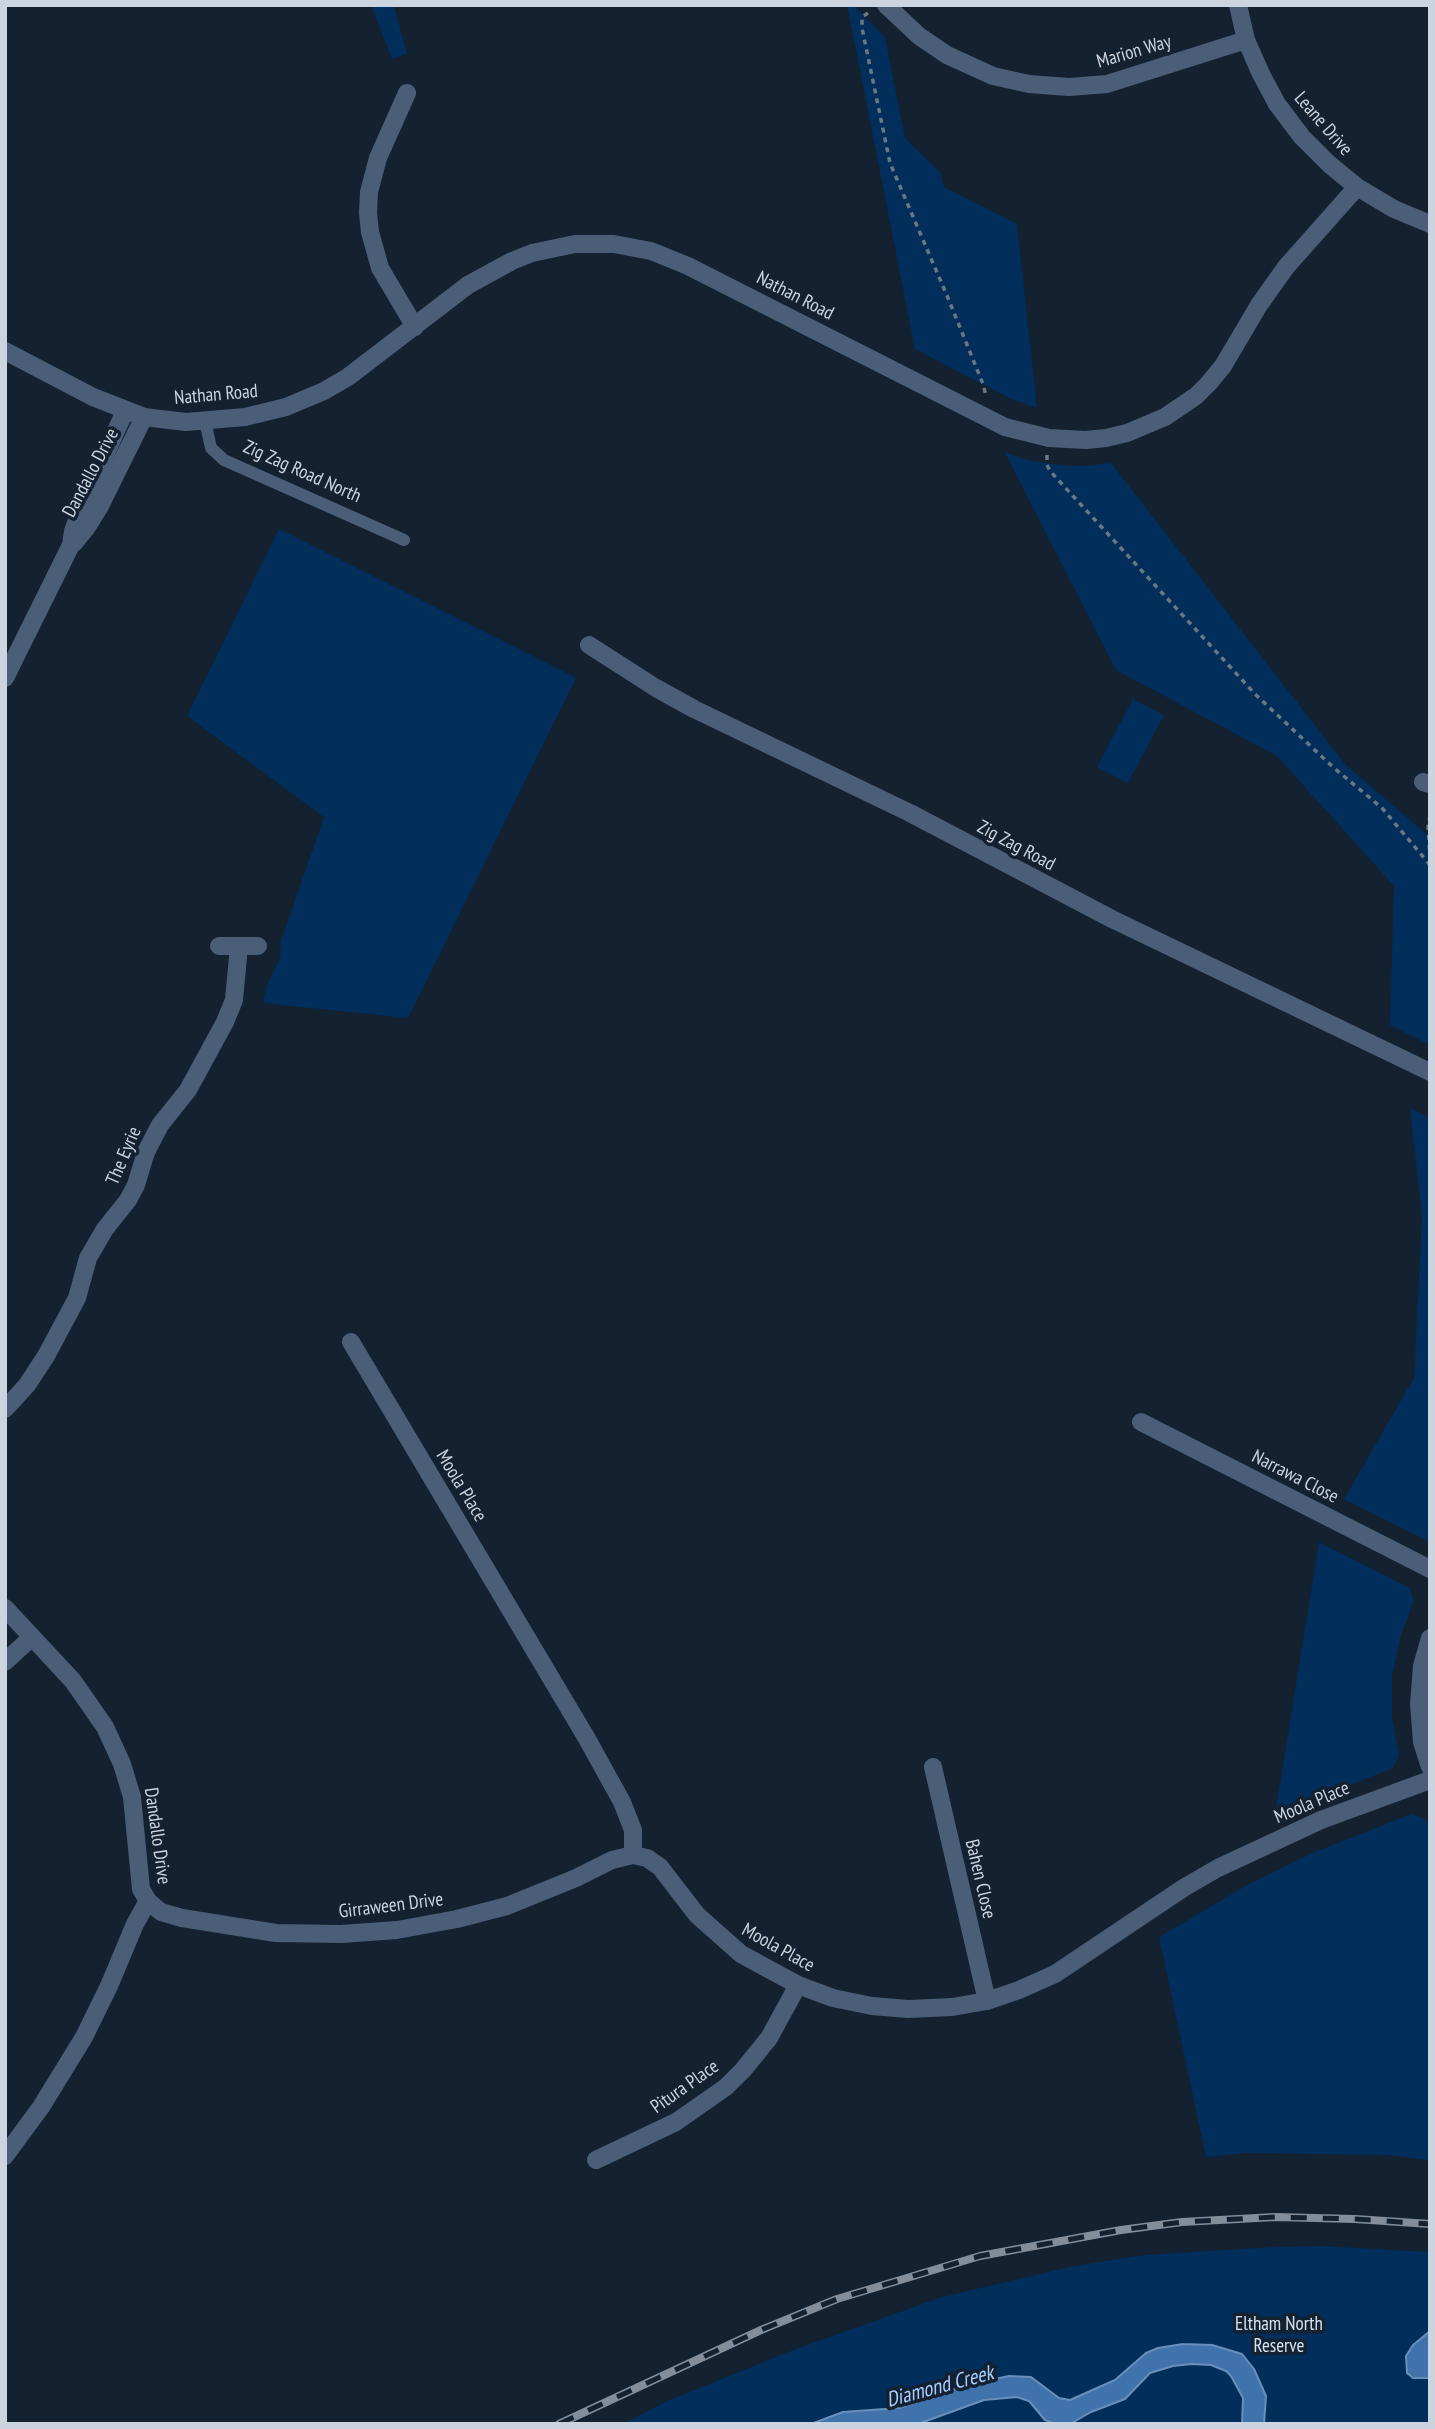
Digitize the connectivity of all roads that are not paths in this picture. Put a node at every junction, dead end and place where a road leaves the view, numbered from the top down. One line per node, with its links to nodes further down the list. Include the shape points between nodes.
1 (886, 5): 3 (street, Marion Way, via 947,55 979,71 1030,85 1107,84)
2 (1238, 5): 3 (street, Leane Drive)
3 (1246, 40): 5 (street, Leane Drive, via 1288,120)
4 (407, 93): 7 (street, via 378,158 368,213 380,268)
5 (1357, 187): 6 (street, Leane Drive); 7 (street, Nathan Road, via 1286,267 1209,383 1165,417 1106,438 1049,438 1004,426 718,280 634,247 575,244 532,253 468,285)
6 (1430, 224)
7 (415, 327): 10 (street, Nathan Road, via 348,377 307,400)
8 (5, 351): 9 (street)
9 (135, 414): 10 (street, Nathan Road, via 166,421); 13 (street, Dandallo Drive, via 86,496 71,545)
10 (205, 421): 11 (lane, Zig Zag Road North, via 211,448 224,460)
11 (404, 540)
12 (589, 645): 17 (street, Zig Zag Road, via 694,709)
13 (5, 678)
14 (219, 946): 15 (street)
15 (239, 946): 16 (street); 19 (street, The Eyrie, via 234,1000 225,1022 188,1090 160,1125 128,1200 88,1258 77,1298 46,1356)
16 (258, 946)
17 (1430, 1072)
18 (351, 1342): 29 (street, Moola Place, via 622,1802 632,1823)
19 (5, 1409)
20 (1142, 1422): 21 (street, Narrawa Close)
21 (1430, 1569)
22 (5, 1608): 23 (street, Dandallo Drive)
23 (32, 1637): 25 (street); 30 (street, Dandallo Drive, via 85,1697 114,1745 132,1797 139,1881)
24 (1430, 1638): 27 (street, via 1419,1704 1422,1742)
25 (5, 1662)
26 (933, 1767): 32 (street, Bahen Close)
27 (1430, 1767)
28 (1430, 1780): 32 (street, Moola Place, via 1321,1820 1218,1868 1055,1974)
29 (633, 1855): 30 (street, Girraween Drive, via 507,1906 445,1922 372,1933 252,1931 171,1915); 31 (street, Moola Place, via 660,1867 723,1940)
30 (148, 1901): 33 (street, Dandallo Drive, via 84,2038)
31 (798, 1985): 32 (street, Moola Place, via 834,1998 890,2008 929,2009); 34 (street, Pitura Place, via 769,2038 726,2087 676,2122)
32 (987, 2001)
33 (5, 2155)
34 (596, 2160)

